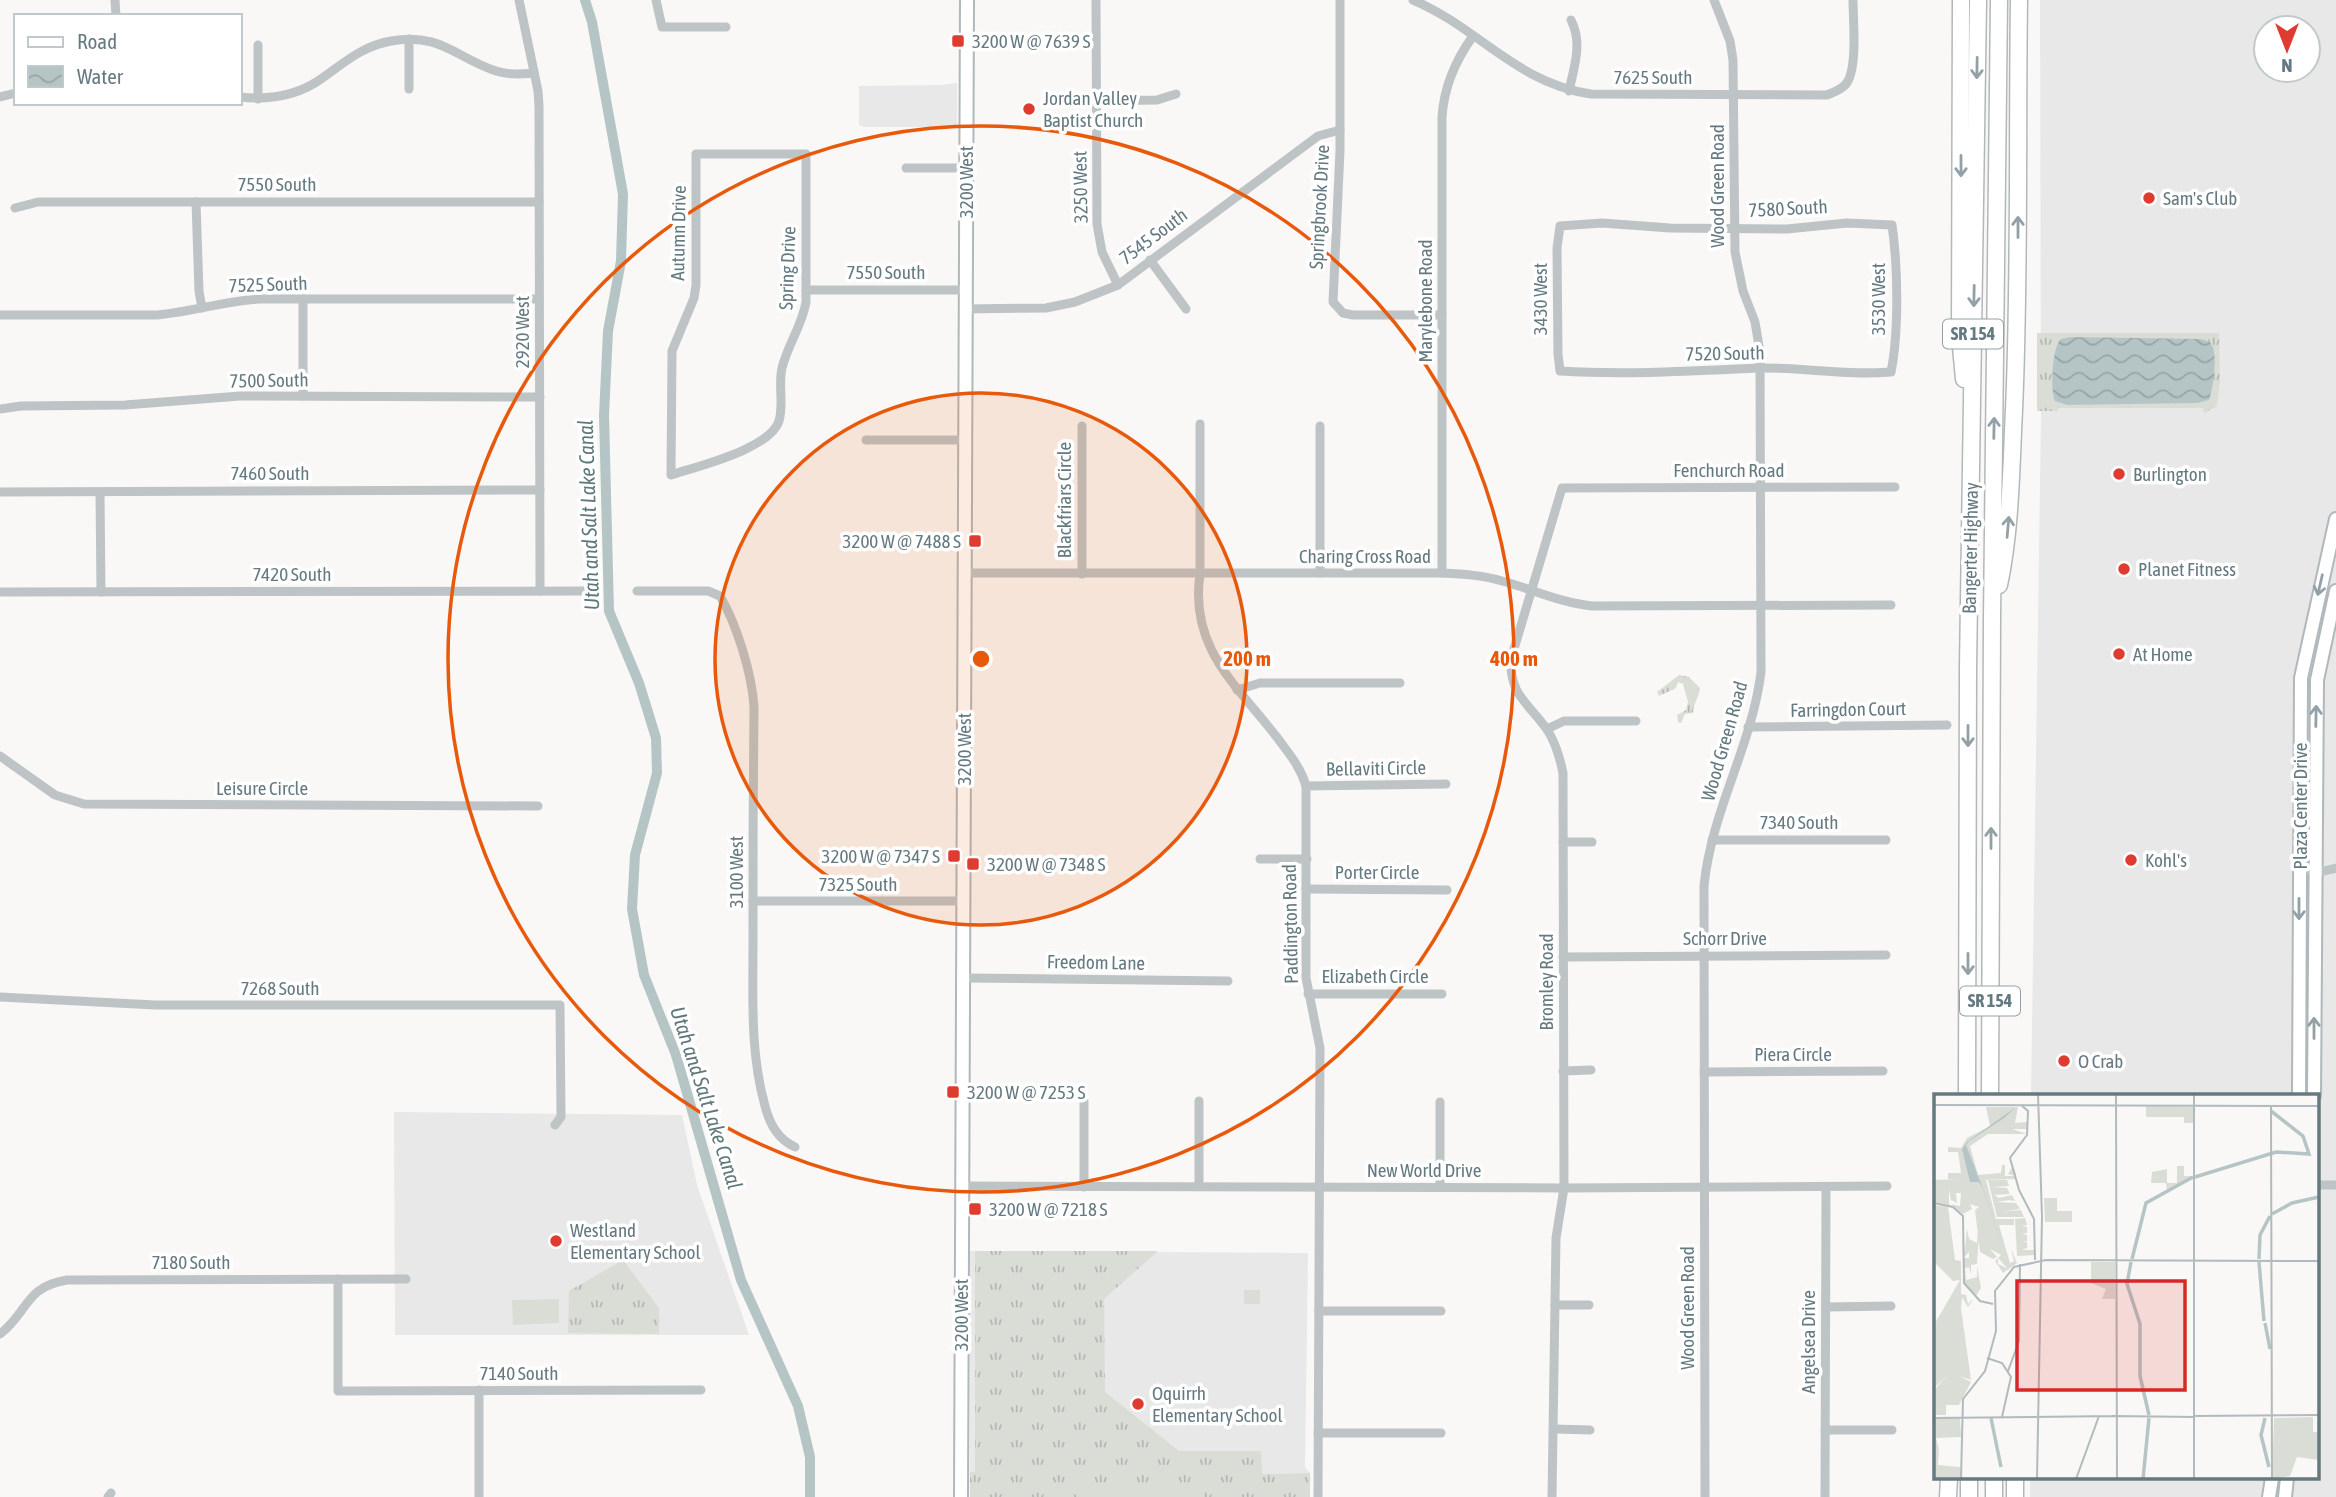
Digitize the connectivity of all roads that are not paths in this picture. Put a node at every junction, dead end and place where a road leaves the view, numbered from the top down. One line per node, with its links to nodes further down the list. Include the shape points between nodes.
1 (519, 0): 18 (street, 2920 West)
2 (656, 0): 14 (street, via 662,27)
3 (967, 0): 29 (street, 3200 West)
4 (1096, 0): 25 (street, 3250 West)
5 (1340, 0): 26 (street, Springbrook Drive)
6 (1413, 0): 15 (street, 7625 South)
7 (1714, 0): 22 (street, Wood Green Road, via 1730,41)
8 (1853, 0): 22 (street, 7625 South, via 1851,74 1838,91 1827,95)
9 (1961, 0): 58 (highway, one-way to 58, via 1960,336)
10 (1978, 0): 58 (highway, Bangerter Highway / SR 154, one-way to 58)
11 (1999, 0): 81 (highway, Bangerter Highway / SR 154, one-way to 11)
12 (2019, 0): 81 (highway, one-way to 12, via 2009,521 2018,273)
13 (1571, 20): 20 (street, via 1578,44)
14 (726, 27)
15 (1473, 36): 20 (street, 7625 South, via 1521,69); 46 (street, Marylebone Road, via 1455,64 1443,101)
16 (409, 39): 18 (street, via 449,47 499,72); 19 (street); 24 (street, via 358,52 299,91)
17 (258, 45): 24 (street)
18 (534, 73): 31 (street, 2920 West, via 539,106)
19 (409, 89)
20 (1569, 91): 22 (street, 7625 South)
21 (1176, 94): 25 (street, via 1157,100)
22 (1734, 95): 35 (street, Wood Green Road)
23 (242, 97): 24 (street)
24 (258, 99)
25 (1096, 101): 37 (street, 3250 West, via 1097,224 1102,253)
26 (1340, 130): 36 (street, 7545 South, via 1318,136); 46 (street, Springbrook Drive, via 1333,302 1353,316)
27 (806, 153): 38 (street, Spring Drive); 59 (street, Autumn Drive, via 696,154 696,285 672,351)
28 (906, 168): 29 (street)
29 (966, 168): 39 (street, 3200 West)
30 (197, 202): 31 (street, 7550 South); 32 (street, 7550 South, via 38,202); 42 (street)
31 (539, 202): 41 (street, 2920 West)
32 (15, 208)
33 (1892, 225): 35 (street, 7580 South); 49 (street, 3530 West, via 1895,352)
34 (1560, 226): 35 (street, 7580 South); 48 (street, 3430 West)
35 (1734, 228): 47 (street, Wood Green Road, via 1737,269 1758,336)
36 (1150, 260): 37 (street, 7545 South); 44 (street)
37 (1118, 285): 43 (street, 7545 South, via 1046,308)
38 (806, 290): 39 (street, 7550 South); 59 (street, Spring Drive, via 803,320 782,371 781,415 773,433 756,446)
39 (965, 290): 43 (street, 3200 West)
40 (303, 299): 41 (street, 7525 South); 42 (street, 7525 South, via 240,300); 50 (street)
41 (540, 299): 51 (street, 2920 West)
42 (202, 308): 45 (street, 7525 South, via 157,315)
43 (965, 309): 57 (street, 3200 West)
44 (1186, 309)
45 (0, 315)
46 (1442, 315): 69 (street, Marylebone Road)
47 (1760, 368): 48 (street, 7520 South); 49 (street, 7520 South); 62 (street, Wood Green Road)
48 (1560, 371)
49 (1891, 372)
50 (303, 396): 51 (street, 7500 South); 52 (street, 7500 South)
51 (540, 397): 63 (street, 2920 West)
52 (0, 409)
53 (1200, 424): 71 (street, Paddington Road)
54 (1082, 426): 70 (street, Blackfriars Circle)
55 (1320, 426): 68 (street)
56 (866, 440): 57 (street)
57 (965, 440): 67 (street, 3200 West)
58 (1971, 474): 118 (highway, Bangerter Highway / SR 154, one-way to 118)
59 (671, 475)
60 (1895, 487): 62 (street, Fenchurch Road)
61 (1562, 488): 62 (street, Fenchurch Road); 72 (street, Bromley Road)
62 (1759, 488): 80 (street, Wood Green Road)
63 (540, 490): 65 (street, 7460 South); 73 (street, 2920 West)
64 (0, 492): 65 (street, 7460 South)
65 (100, 493): 78 (street)
66 (2336, 519): 99 (street, Plaza Center Drive, one-way to 99, via 2302,666)
67 (964, 573): 70 (street, Charing Cross Road); 104 (street, 3200 West)
68 (1320, 573): 69 (street, Charing Cross Road); 71 (street, Charing Cross Road)
69 (1442, 573): 72 (street, Charing Cross Road, via 1478,575)
70 (1082, 574): 71 (street, Charing Cross Road)
71 (1200, 574): 83 (street, Paddington Road, via 1199,607 1206,642)
72 (1532, 590): 80 (street, Charing Cross Road, via 1592,606); 87 (street, Bromley Road, via 1511,659 1512,680)
73 (540, 591): 74 (street, 7420 South); 78 (street, 7420 South)
74 (585, 591)
75 (637, 591): 103 (street, 3100 West, via 715,593 724,602 753,687)
76 (2336, 591): 100 (street, Plaza Center Drive, one-way to 76, via 2317,680)
77 (0, 592): 78 (street, 7420 South)
78 (101, 592)
79 (1891, 605): 80 (street, Charing Cross Road)
80 (1761, 606): 86 (street, Wood Green Road, via 1761,672)
81 (1992, 618): 105 (highway, Bangerter Highway / SR 154, one-way to 81)
82 (1400, 683): 83 (street, via 1260,683)
83 (1237, 690): 90 (street, Paddington Road, via 1297,763)
84 (1636, 721): 87 (street, via 1564,722)
85 (1947, 725): 86 (street, Farringdon Court)
86 (1748, 727): 92 (street, Wood Green Road)
87 (1547, 729): 94 (street, Bromley Road, via 1563,773)
88 (0, 756): 91 (street, Leisure Circle, via 55,795 84,804)
89 (1446, 784): 90 (street, Bellaviti Circle)
90 (1306, 786): 97 (street, Paddington Road)
91 (538, 806)
92 (1712, 840): 93 (street, 7340 South); 107 (street, Wood Green Road, via 1704,886)
93 (1886, 840)
94 (1563, 842): 95 (street); 108 (street, Bromley Road)
95 (1592, 842)
96 (1260, 859): 97 (street)
97 (1307, 859): 101 (street, Paddington Road)
98 (2336, 868): 100 (street)
99 (2299, 869): 100 (street); 121 (street, Plaza Center Drive, one-way to 121)
100 (2315, 871): 122 (street, Plaza Center Drive, one-way to 100)
101 (1306, 890): 102 (street, Porter Circle); 111 (street, Paddington Road)
102 (1447, 890)
103 (753, 901): 104 (street, 7325 South); 127 (street, 3100 West, via 753,1021 759,1082 775,1132)
104 (963, 901): 109 (street, 3200 West)
105 (1991, 906): 119 (highway, Bangerter Highway / SR 154); 120 (highway, via 1999,978)
106 (1886, 955): 107 (street, Schorr Drive)
107 (1704, 956): 108 (street, Schorr Drive); 117 (street, Wood Green Road)
108 (1563, 957): 115 (street, Bromley Road)
109 (962, 978): 110 (street, Freedom Lane); 130 (street, 3200 West)
110 (1228, 981)
111 (1308, 994): 112 (street, Elizabeth Circle); 134 (street, Paddington Road, via 1320,1048)
112 (1442, 994)
113 (0, 997): 126 (street, 7268 South, via 155,1005 560,1005 561,1116)
114 (1591, 1070): 115 (street)
115 (1563, 1071): 137 (street, Bromley Road)
116 (1883, 1071): 117 (street, Piera Circle)
117 (1704, 1072): 138 (street, Wood Green Road)
118 (1967, 1094)
119 (1990, 1094)
120 (2000, 1094)
121 (2299, 1094)
122 (2314, 1094)
123 (1084, 1101): 133 (street)
124 (1199, 1101): 131 (street)
125 (1440, 1102): 135 (street)
126 (555, 1125)
127 (795, 1147)
128 (2318, 1185): 129 (street)
129 (2336, 1185)
130 (962, 1186): 133 (street, New World Drive); 157 (street, 3200 West)
131 (1199, 1186): 133 (street, New World Drive); 134 (street, New World Drive)
132 (1887, 1186): 136 (street, New World Drive)
133 (1084, 1187)
134 (1320, 1187): 135 (street, New World Drive); 145 (street, Paddington Road)
135 (1440, 1187): 137 (street, New World Drive)
136 (1826, 1187): 138 (street, New World Drive); 144 (street, Angelsea Drive)
137 (1563, 1188): 138 (street, New World Drive); 141 (street, Bromley Road, via 1556,1238)
138 (1704, 1188): 160 (street, Wood Green Road)
139 (338, 1279): 140 (street, 7180 South); 147 (street, 7180 South, via 66,1280 35,1292); 148 (street, 7140 South, via 338,1391)
140 (406, 1279)
141 (1555, 1305): 142 (street); 150 (street, Bromley Road)
142 (1589, 1305)
143 (1891, 1306): 144 (street)
144 (1826, 1307): 152 (street, Angelsea Drive)
145 (1319, 1311): 146 (street); 154 (street, Paddington Road)
146 (1441, 1311)
147 (0, 1334)
148 (479, 1390): 149 (street, 7140 South); 156 (street)
149 (701, 1390)
150 (1555, 1429): 151 (street); 159 (street, Bromley Road)
151 (1590, 1430)
152 (1825, 1430): 153 (street); 161 (street, Angelsea Drive)
153 (1892, 1430)
154 (1318, 1433): 155 (street); 158 (street, Paddington Road)
155 (1441, 1433)
156 (479, 1497)
157 (961, 1497)
158 (1318, 1497)
159 (1552, 1497)
160 (1705, 1497)
161 (1825, 1497)

